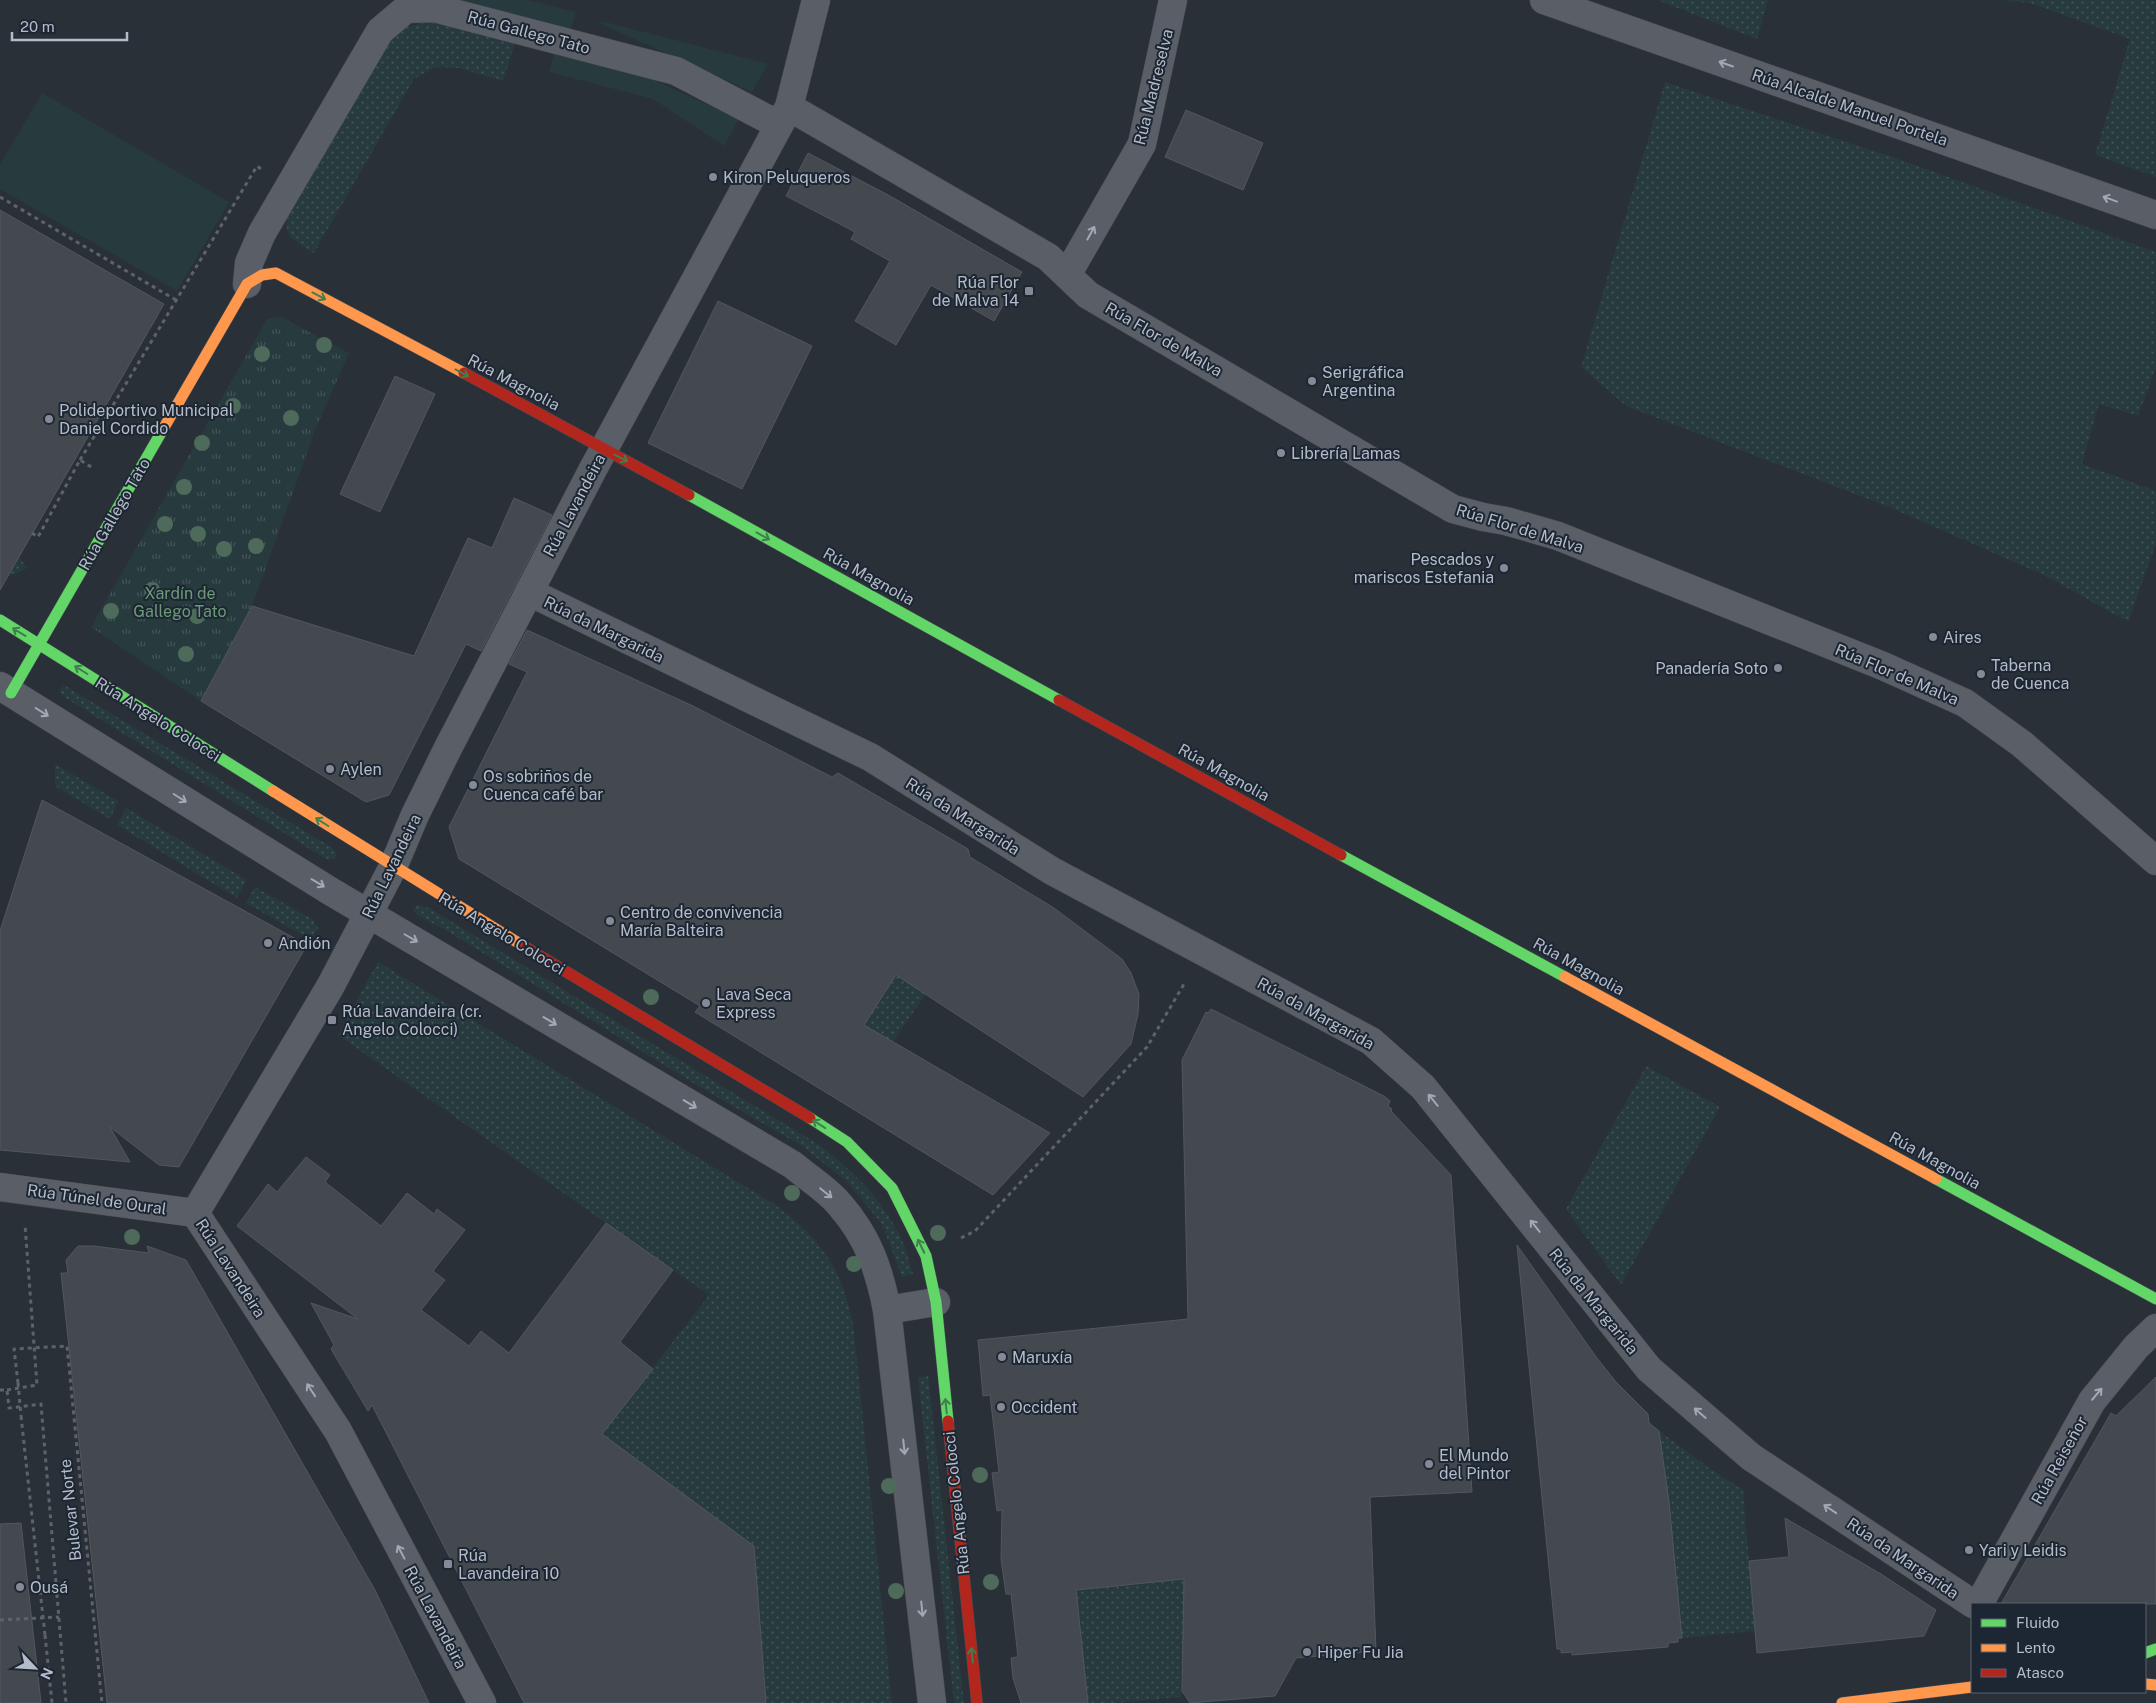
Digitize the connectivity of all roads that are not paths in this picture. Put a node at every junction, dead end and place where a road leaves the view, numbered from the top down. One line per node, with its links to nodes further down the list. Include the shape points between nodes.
1 (816, 0): 4 (street, Rúa Lavandeira)
2 (1173, 0): 6 (street, Rúa Madreselva, one-way to 2, via 1142,144)
3 (1544, 0): 5 (street, Rúa Alcalde Manuel Portela, one-way to 3)
4 (784, 116): 6 (street, Rúa Flor de Malva, via 1048,257); 7 (street, Rúa Gallego Tato, via 676,71 434,8 406,9 380,31 290,185 249,263); 8 (street, Rúa Lavandeira)
5 (2156, 216)
6 (1067, 275): 13 (street, Rúa Flor de Malva, via 1088,295 1453,509 1558,536 1884,666 1965,703 2022,744)
7 (247, 284): 8 (street, Rúa Magnolia, one-way to 8, via 262,275 276,273); 11 (street, Rúa Gallego Tato)
8 (604, 449): 9 (street, Rúa Lavandeira); 18 (street, Rúa Magnolia, one-way to 18, via 1245,803)
9 (529, 592): 14 (street, Rúa Lavandeira, via 448,748); 22 (street, Rúa da Margarida, one-way to 9, via 1751,1457 1649,1369 1423,1087 1371,1041 1052,871 870,758)
10 (0, 620): 11 (street, Rúa Angelo Colocci, one-way to 10)
11 (39, 644): 12 (street, Rúa Gallego Tato); 14 (street, Rúa Angelo Colocci, one-way to 11)
12 (6, 690): 15 (street, one-way to 15)
13 (2156, 861)
14 (393, 868): 15 (street, Rúa Lavandeira); 19 (street, Rúa Angelo Colocci, one-way to 14, via 926,1256 892,1188 847,1142 784,1101)
15 (369, 913): 17 (street, Rúa Lavandeira, via 330,987); 20 (street, one-way to 20, via 793,1165 840,1204 866,1238)
16 (0, 1187): 17 (street, Rúa Túnel de Oural)
17 (195, 1213): 26 (street, Rúa Lavandeira, one-way to 17, via 338,1431)
18 (2156, 1299)
19 (936, 1302): 20 (street); 28 (street, Rúa Angelo Colocci, one-way to 19)
20 (887, 1310): 27 (street, one-way to 27)
21 (2156, 1328): 23 (street, Rúa Reiseñor, one-way to 21, via 2092,1401 2136,1347)
22 (1971, 1603)
23 (1981, 1603)
24 (1971, 1686): 25 (street)
25 (1922, 1698): 29 (street)
26 (482, 1703)
27 (932, 1703)
28 (977, 1703)
29 (1842, 1703)

